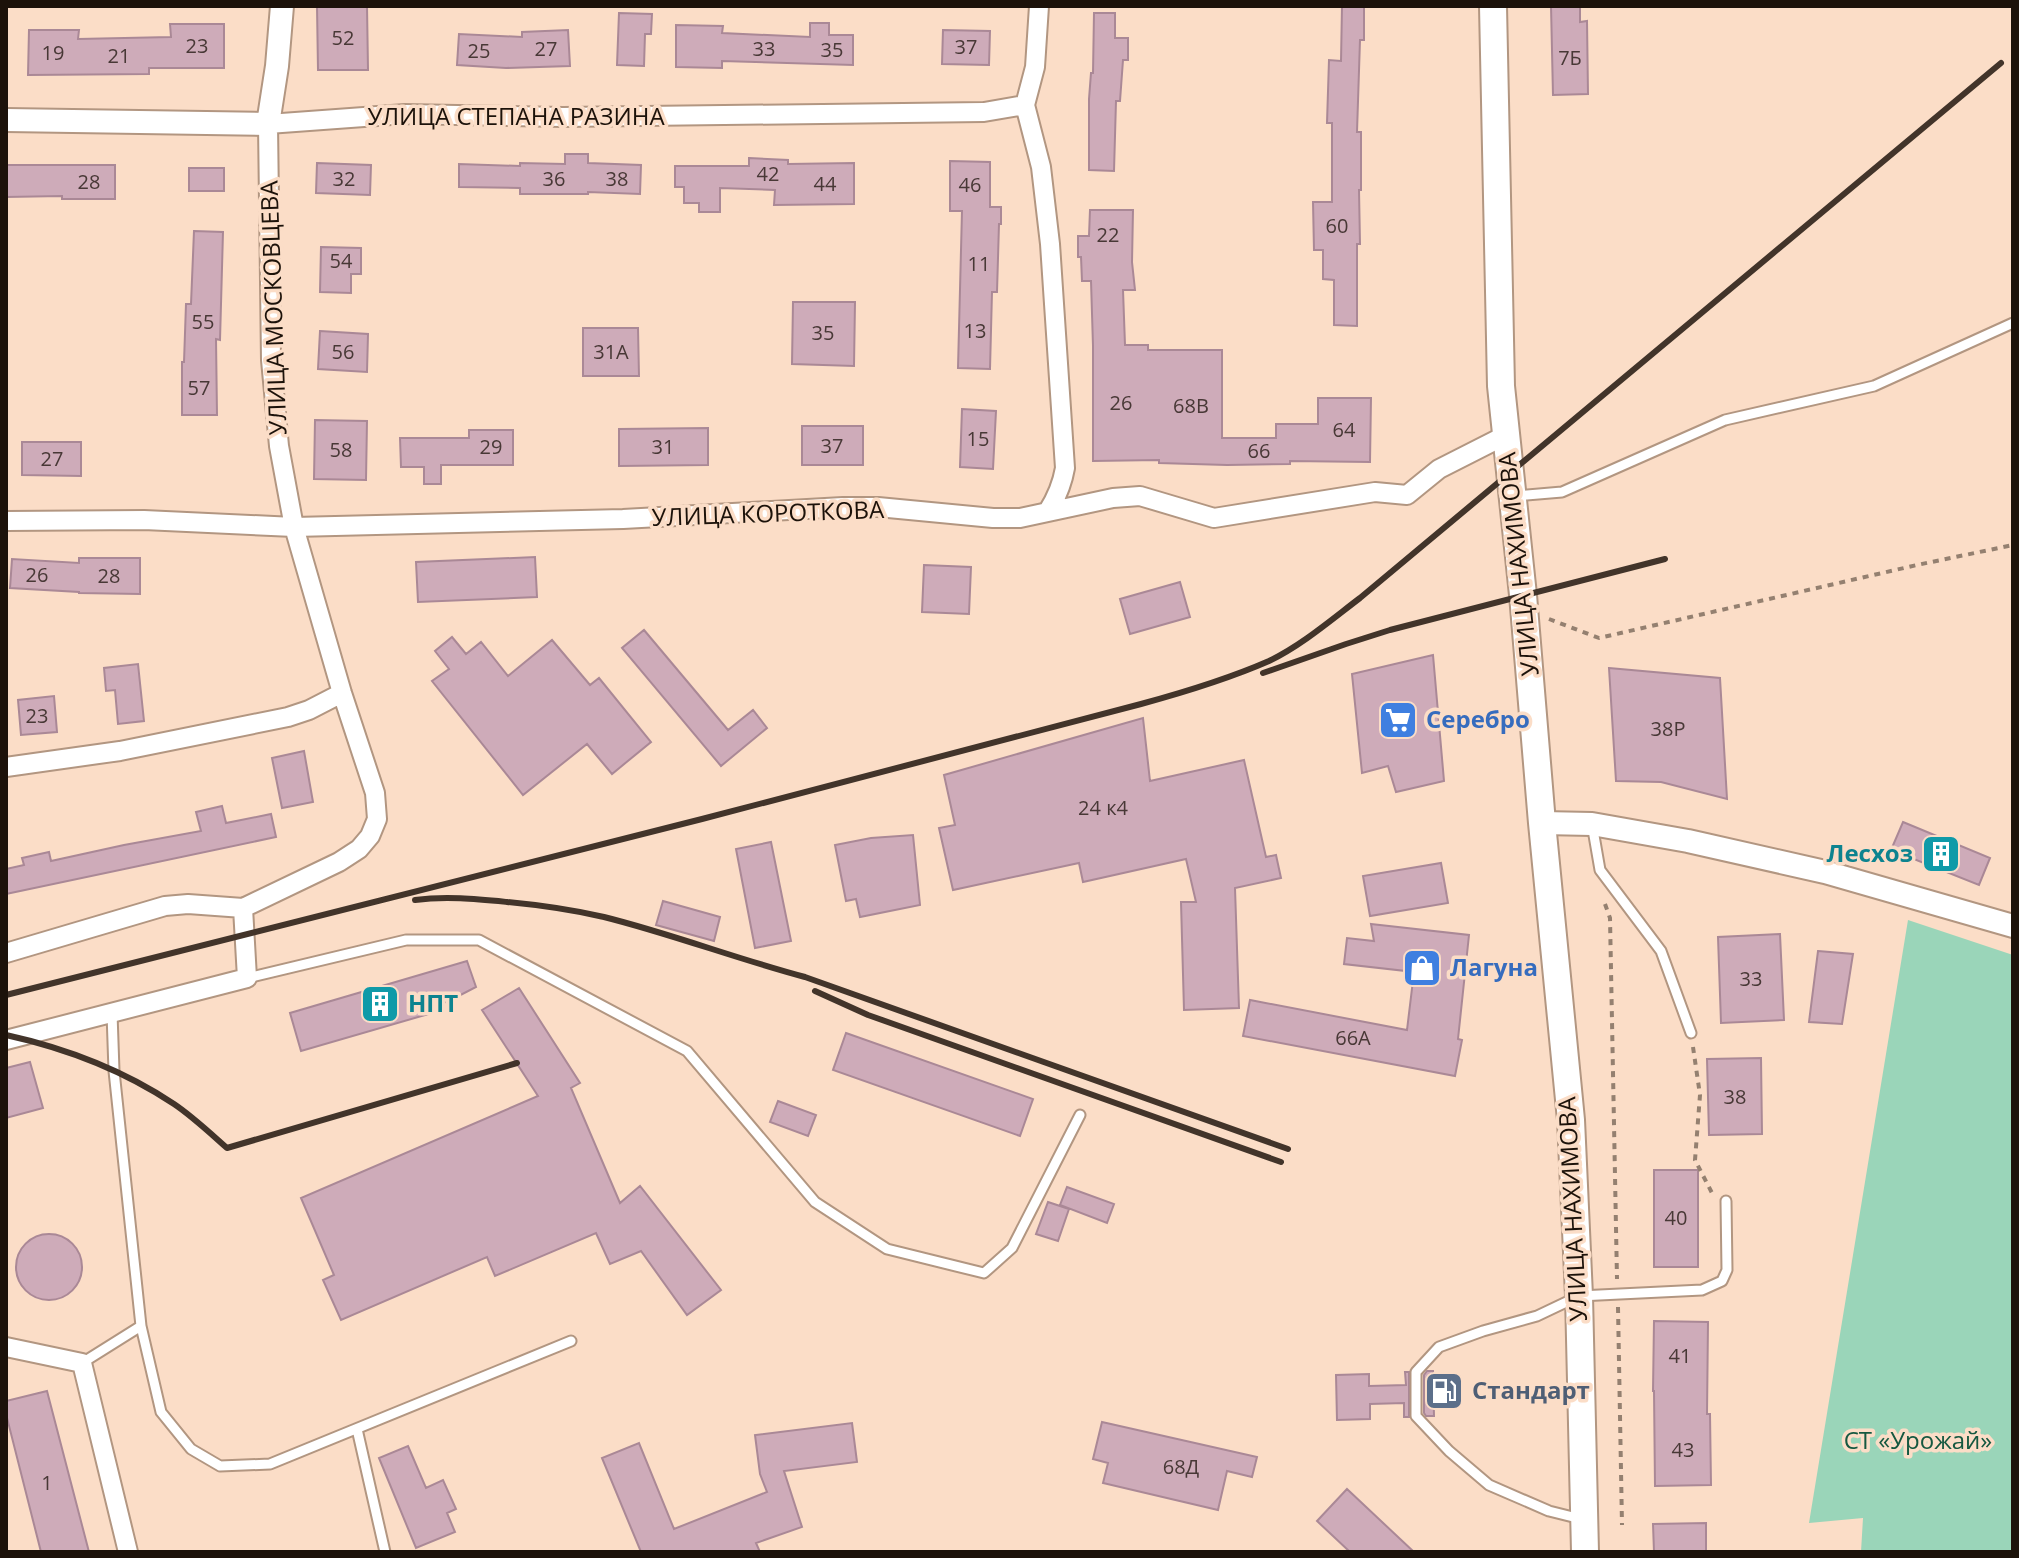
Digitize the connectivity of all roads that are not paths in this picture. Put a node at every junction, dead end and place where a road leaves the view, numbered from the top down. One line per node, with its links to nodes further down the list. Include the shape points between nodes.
1 (282, 6): 6 (street, УЛИЦА МОСКОВЦЕВА)
2 (1039, 6): 4 (street, via 1035,67)
3 (1493, 6): 8 (main road, УЛИЦА НАХИМОВА, via 1498,311)
4 (1025, 105): 6 (street, УЛИЦА СТЕПАНА РАЗИНА, via 984,112 405,114); 10 (street, via 1041,167 1050,244 1065,468 1058,497)
5 (6, 120): 6 (street, УЛИЦА СТЕПАНА РАЗИНА)
6 (268, 124): 12 (street, УЛИЦА МОСКОВЦЕВА, via 272,373)
7 (2013, 323): 9 (lane, via 1874,386 1725,420 1562,492)
8 (1506, 435): 9 (main road, УЛИЦА НАХИМОВА); 10 (street, УЛИЦА КОРОТКОВА, via 1439,469 1407,495 1375,492 1214,518 1140,496)
9 (1513, 496): 15 (main road, УЛИЦА НАХИМОВА)
10 (1048, 511): 12 (street, УЛИЦА КОРОТКОВА, via 993,518 843,507)
11 (6, 521): 12 (street, УЛИЦА КОРОТКОВА)
12 (294, 527): 13 (street, УЛИЦА МОСКОВЦЕВА)
13 (342, 693): 14 (street, via 288,717 120,751); 17 (street, УЛИЦА МОСКОВЦЕВА, via 375,793 377,819 370,836 339,862)
14 (6, 767)
15 (1542, 823): 16 (street); 26 (main road, УЛИЦА НАХИМОВА, via 1571,1120)
16 (1592, 824): 18 (street, via 1825,872); 22 (lane, via 1600,870 1661,951)
17 (243, 908): 19 (street, via 165,906); 20 (street)
18 (2013, 926)
19 (6, 953)
20 (247, 978): 21 (street); 24 (lane, via 406,940 479,940 687,1051 827,1210 887,1249 984,1273 1012,1248)
21 (112, 1013): 23 (street); 27 (lane)
22 (1691, 1033)
23 (6, 1040)
24 (1080, 1115)
25 (1726, 1201): 26 (lane, via 1727,1270 1722,1281 1702,1290)
26 (1579, 1296): 32 (main road, УЛИЦА НАХИМОВА); 32 (lane, via 1537,1316 1439,1347 1416,1372 1416,1416 1489,1485)
27 (141, 1326): 30 (lane); 31 (lane, via 161,1412 191,1449 220,1466 270,1464)
28 (571, 1341): 31 (lane)
29 (6, 1347): 30 (street)
30 (82, 1363): 33 (street)
31 (357, 1429): 34 (lane)
32 (1584, 1520): 35 (main road, УЛИЦА НАХИМОВА)
33 (128, 1552)
34 (385, 1552)
35 (1585, 1552)

